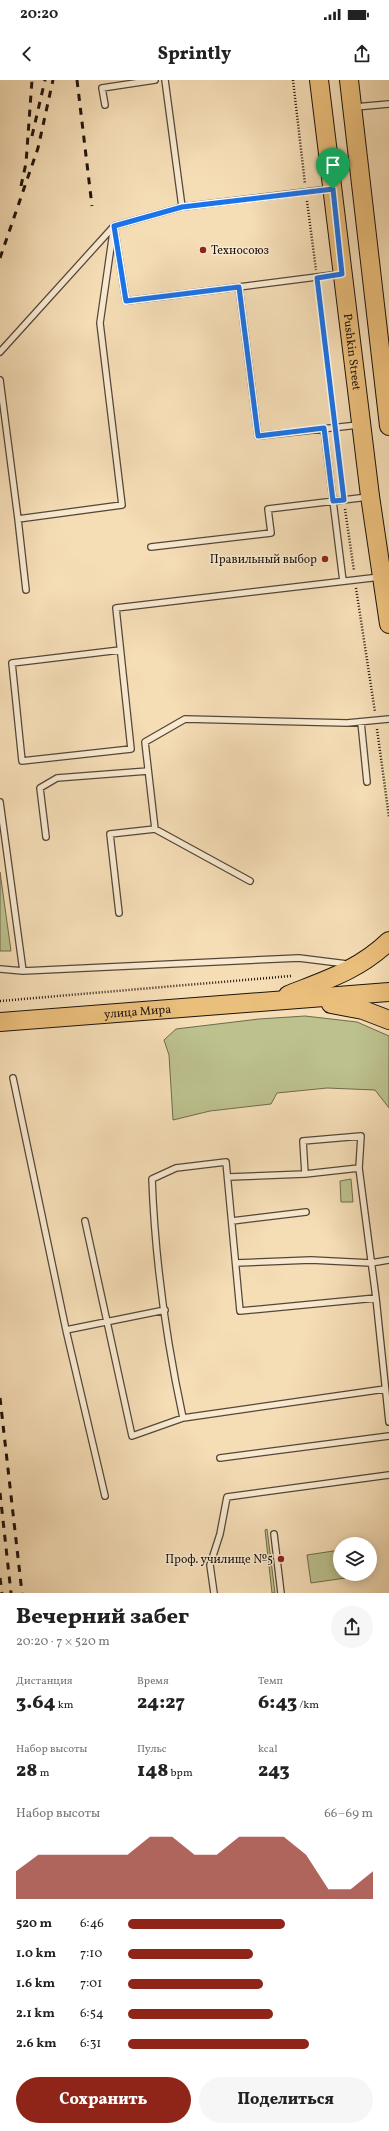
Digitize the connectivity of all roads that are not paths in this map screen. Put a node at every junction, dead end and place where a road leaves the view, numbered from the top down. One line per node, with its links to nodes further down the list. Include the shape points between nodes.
1 (155, 80): 6 (lane, via 102,88)
2 (165, 80): 9 (lane)
3 (320, 80): 8 (main road, Pushkin Street)
4 (349, 80): 7 (main road)
5 (389, 104): 7 (lane)
6 (105, 105)
7 (352, 108): 15 (main road)
8 (333, 189): 9 (lane); 11 (main road, Pushkin Street)
9 (182, 207): 10 (lane)
10 (114, 226): 12 (lane, via 126,301); 13 (lane); 20 (lane, via 100,322 122,505)
11 (342, 274): 12 (lane); 16 (main road, Pushkin Street)
12 (239, 287): 17 (lane, via 258,436)
13 (0, 352)
14 (0, 380): 20 (lane)
15 (389, 422)
16 (361, 424): 17 (lane); 18 (main road, Pushkin Street)
17 (324, 428): 19 (lane)
18 (370, 496): 19 (lane); 22 (main road, Pushkin Street)
19 (333, 501): 21 (lane, via 268,509 271,533); 23 (lane)
20 (18, 519): 24 (lane)
21 (151, 547)
22 (383, 577): 23 (lane); 25 (main road, Pushkin Street)
23 (343, 581): 26 (lane, via 116,608)
24 (26, 590)
25 (389, 624)
26 (120, 650): 26 (lane, via 131,749 22,761 12,664)
27 (389, 719): 28 (lane)
28 (361, 722): 29 (lane, via 185,719 145,742); 30 (lane)
29 (148, 770): 32 (lane); 33 (lane, via 57,778 40,788)
30 (367, 782)
31 (0, 802): 39 (lane)
32 (155, 829): 34 (lane); 35 (lane, via 110,834)
33 (46, 837)
34 (250, 881)
35 (119, 914)
36 (389, 941): 37 (main road)
37 (357, 966): 39 (lane, via 299,958); 41 (main road, via 343,974)
38 (0, 969): 39 (lane)
39 (23, 971)
40 (389, 992): 41 (main road)
41 (274, 1000): 42 (main road, via 347,1006); 43 (main road, улица Мира)
42 (389, 1020)
43 (0, 1022)
44 (13, 1078): 57 (lane)
45 (359, 1168): 46 (lane); 46 (lane, via 360,1136 303,1141); 53 (lane)
46 (305, 1174): 47 (lane)
47 (228, 1177): 50 (lane); 55 (lane, via 226,1162 176,1168 152,1180)
48 (306, 1212): 50 (lane)
49 (85, 1221): 56 (lane)
50 (232, 1222): 52 (lane)
51 (389, 1260): 53 (lane)
52 (236, 1263): 53 (lane, via 311,1260); 54 (lane, via 240,1311)
53 (371, 1263): 54 (lane)
54 (376, 1298): 58 (lane)
55 (165, 1310): 56 (lane); 60 (lane, via 170,1356)
56 (106, 1322): 57 (lane); 60 (lane, via 132,1436)
57 (66, 1330): 65 (lane)
58 (387, 1379): 59 (lane)
59 (385, 1389): 60 (lane); 61 (lane)
60 (183, 1418)
61 (389, 1422)
62 (389, 1436): 63 (lane)
63 (220, 1458)
64 (389, 1475): 67 (lane, via 227,1497 220,1534 210,1565)
65 (105, 1496)
66 (274, 1534): 68 (lane)
67 (214, 1593)
68 (281, 1593)

